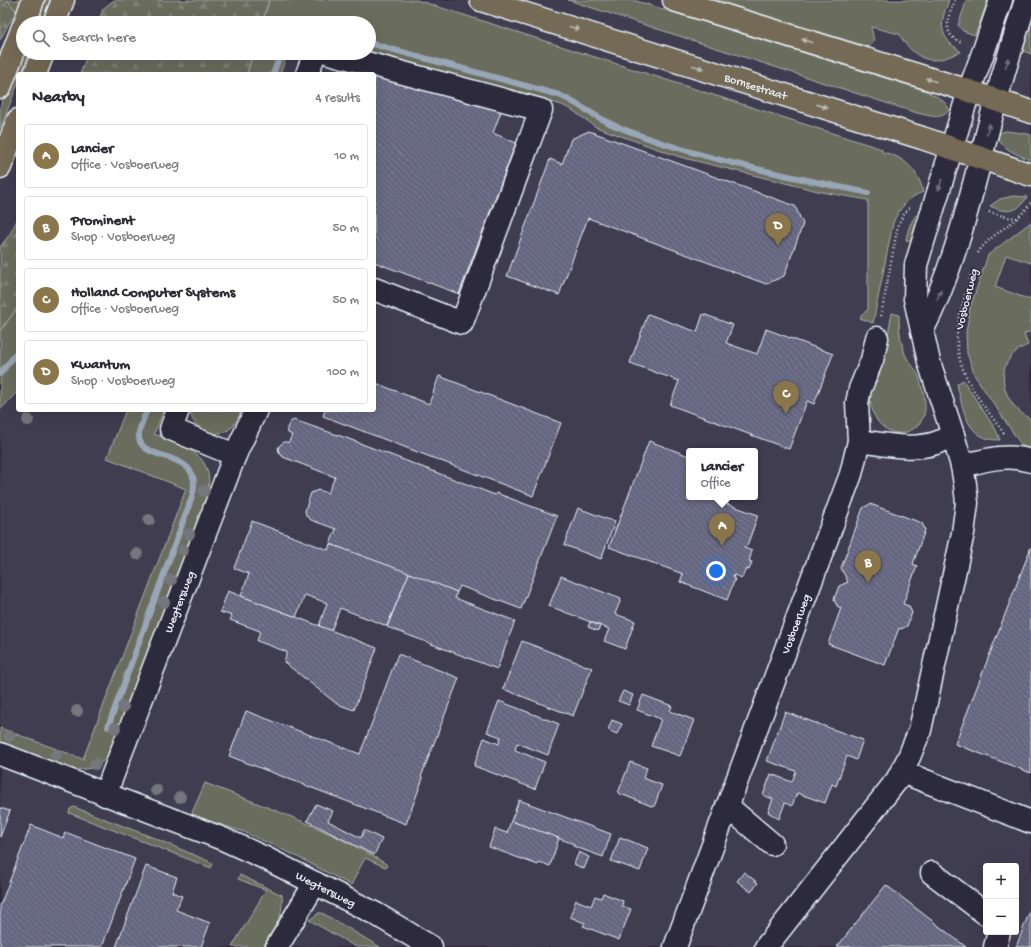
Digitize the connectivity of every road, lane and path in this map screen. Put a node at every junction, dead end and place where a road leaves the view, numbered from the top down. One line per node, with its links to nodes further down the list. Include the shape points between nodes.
1 (33, 0): 7 (main road)
2 (63, 0): 8 (main road)
3 (481, 0): 20 (main road, Bornsestraat, one-way to 20)
4 (674, 0): 16 (main road, one-way to 4)
5 (1000, 0): 16 (street)
6 (1026, 0): 17 (street, Vosboerweg, one-way to 6)
7 (27, 16)
8 (57, 16)
9 (16, 45): 15 (main road)
10 (40, 60): 13 (main road)
11 (312, 60): 14 (street)
12 (355, 60): 27 (street, via 541,110 462,323)
13 (36, 72)
14 (308, 72)
15 (0, 87)
16 (969, 91): 17 (main road); 20 (street)
17 (996, 100): 18 (main road); 21 (street, Vosboerweg, one-way to 17)
18 (1031, 112)
19 (16, 125): 22 (main road)
20 (952, 148): 21 (main road, Bornsestraat); 28 (street, one-way to 28, via 916,265 914,299)
21 (981, 158): 23 (main road, Bornsestraat); 28 (street, Vosboerweg, one-way to 21, via 946,278)
22 (0, 167)
23 (1031, 174)
24 (1031, 202): 25 (path, Vosboerweg, via 1017,218 987,242)
25 (977, 255)
26 (973, 270): 35 (path, Vosboerweg, via 959,322 959,356 968,381 1007,438 1010,448)
27 (376, 290)
28 (922, 330): 32 (street, via 929,362)
29 (877, 338): 33 (street, Vosboerweg, via 857,403)
30 (177, 412): 34 (street, via 171,429)
31 (255, 412): 34 (street, Wegtersweg)
32 (953, 435): 33 (street, via 935,443 916,446); 36 (street)
33 (859, 441): 40 (street, Vosboerweg, via 851,474)
34 (235, 455): 39 (street, Wegtersweg)
35 (1021, 459): 36 (street, via 1003,456)
36 (962, 466): 38 (street, via 967,503 963,533 920,730)
37 (0, 754): 39 (street, Wegtersweg)
38 (902, 772): 41 (street); 50 (street)
39 (105, 795): 44 (street, Wegtersweg, via 223,839)
40 (727, 806): 42 (street); 49 (street, Vosboerweg)
41 (1031, 822)
42 (772, 844)
43 (932, 873): 45 (street)
44 (315, 883): 47 (street); 48 (street, Wegtersweg, via 376,914)
45 (983, 912)
46 (998, 935): 51 (street)
47 (277, 947)
48 (431, 947)
49 (675, 947)
50 (766, 947)
51 (995, 947)

